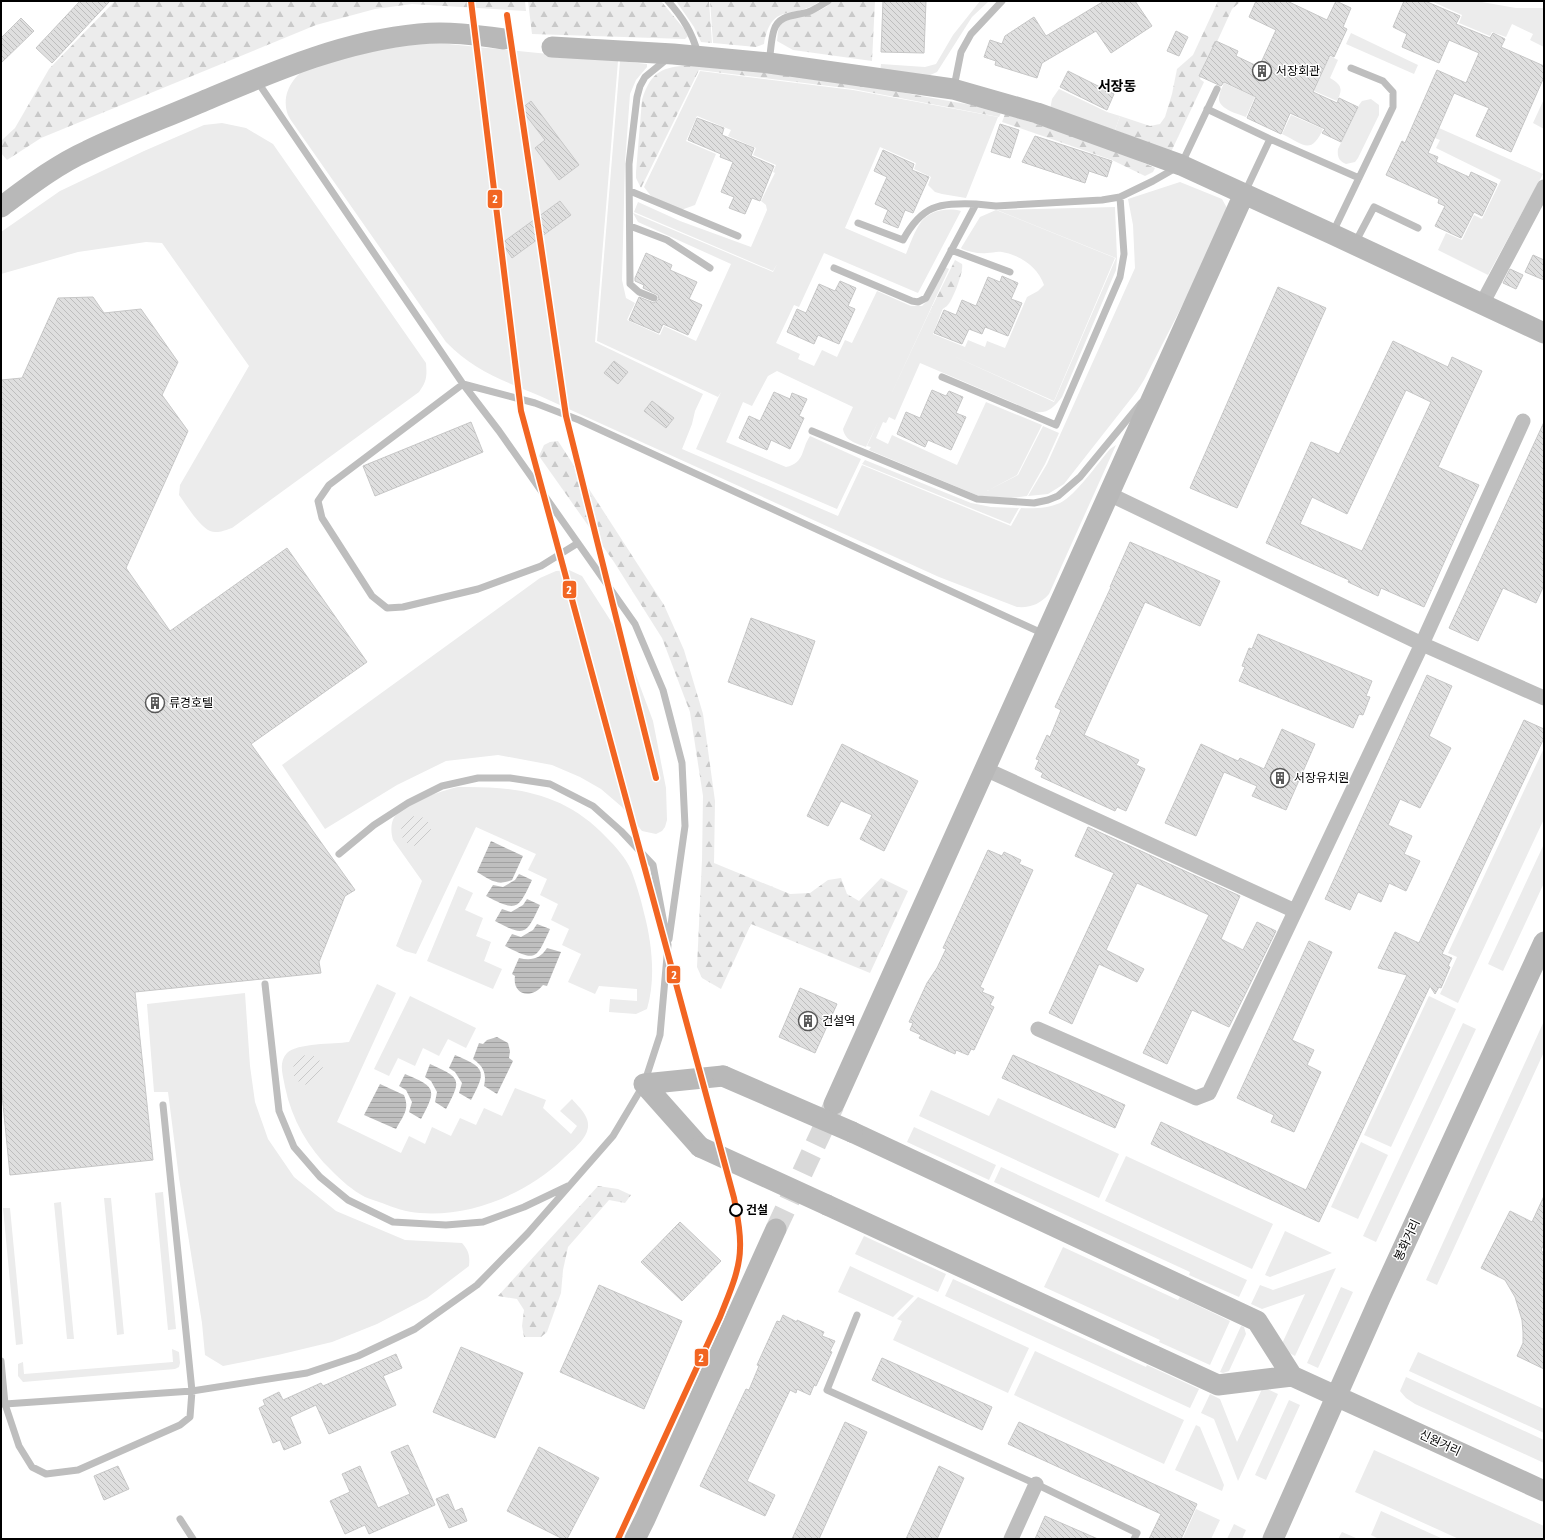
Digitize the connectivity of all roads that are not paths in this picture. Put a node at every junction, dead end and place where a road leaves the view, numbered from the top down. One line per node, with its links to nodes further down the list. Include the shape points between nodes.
1 (668, 1): 7 (lane, via 689,28)
2 (828, 1): 8 (lane, via 818,8 783,18 778,22 774,29)
3 (1002, 1): 11 (lane, via 971,34 961,52)
4 (504, 39): 10 (street, via 459,34 420,34 371,41 329,52)
5 (552, 48): 6 (street)
6 (673, 54): 7 (street); 18 (lane, via 645,77 640,86 629,164)
7 (699, 56): 8 (street)
8 (769, 63): 11 (street)
9 (1351, 68): 16 (lane, via 1383,80 1393,92 1393,107)
10 (255, 79): 22 (street, via 86,151 47,174); 38 (lane)
11 (953, 89): 15 (street, via 1037,113)
12 (1217, 89): 13 (lane)
13 (1207, 109): 14 (lane); 15 (lane)
14 (1270, 139): 16 (lane); 19 (lane)
15 (1181, 165): 19 (street); 20 (lane)
16 (1359, 178): 26 (lane)
17 (1544, 187): 34 (street)
18 (630, 191): 24 (lane); 27 (lane)
19 (1244, 194): 26 (street); 37 (street)
20 (1120, 197): 21 (lane, via 996,206); 36 (lane, via 1124,254 1120,277 1056,425)
21 (976, 204): 23 (lane, via 936,206 919,217 903,240); 29 (lane)
22 (1, 207)
23 (858, 223)
24 (630, 226): 30 (lane, via 667,240); 33 (lane, via 630,284 639,292)
25 (1418, 228): 28 (lane, via 1374,207)
26 (1332, 234): 28 (street)
27 (738, 236)
28 (1354, 245): 34 (street)
29 (950, 250): 31 (lane, via 926,298 918,302); 32 (lane)
30 (710, 268)
31 (834, 268)
32 (1010, 272)
33 (654, 298)
34 (1482, 304): 35 (street)
35 (1544, 333)
36 (942, 377)
37 (1161, 378): 40 (lane, via 1080,477 1058,496 1034,503 977,499); 41 (street)
38 (463, 384): 42 (lane); 42 (lane, via 329,485 318,501 322,518 372,596 388,608 403,607 478,589 541,566); 43 (lane, via 534,403 579,420)
39 (1523, 422): 44 (street)
40 (812, 431)
41 (1109, 494): 43 (street); 44 (street)
42 (578, 543): 50 (lane, via 635,624 663,690 682,763 685,826)
43 (1045, 635): 46 (street)
44 (1422, 644): 45 (street); 48 (street)
45 (1544, 698)
46 (985, 770): 48 (street); 54 (street)
47 (339, 854): 50 (lane, via 374,824 442,786 478,778 510,778 550,784 593,806 653,865)
48 (1295, 911): 52 (street, via 1209,1093 1196,1098)
49 (1544, 942): 62 (street, 봉화거리)
50 (668, 945): 53 (lane, via 660,1035)
51 (264, 984): 56 (lane, via 278,1111 294,1147 320,1177 348,1200 394,1222 446,1225 483,1222 524,1207)
52 (1038, 1029)
53 (644, 1084): 56 (lane, via 613,1136); 60 (street, bridge, via 700,1147 1218,1385); 60 (street, bridge, via 723,1076 852,1132 1257,1321)
54 (834, 1104)
55 (163, 1105): 61 (lane)
56 (570, 1185): 61 (lane, via 477,1285 415,1329 358,1356 307,1373)
57 (776, 1229): 68 (street)
58 (857, 1316): 64 (lane, via 827,1390)
59 (1, 1361): 63 (lane)
60 (1292, 1376): 62 (street, 신원거리)
61 (192, 1391): 63 (lane); 63 (lane, via 190,1417 180,1425 78,1470 46,1474 32,1467 19,1446)
62 (1336, 1397): 65 (street, 신원거리); 71 (street, 봉화거리)
63 (3, 1404)
64 (1036, 1484): 69 (street); 70 (lane, via 1137,1532)
65 (1544, 1491)
66 (180, 1519): 67 (lane)
67 (192, 1539)
68 (635, 1539)
69 (1011, 1539)
70 (1134, 1539)
71 (1273, 1539)

